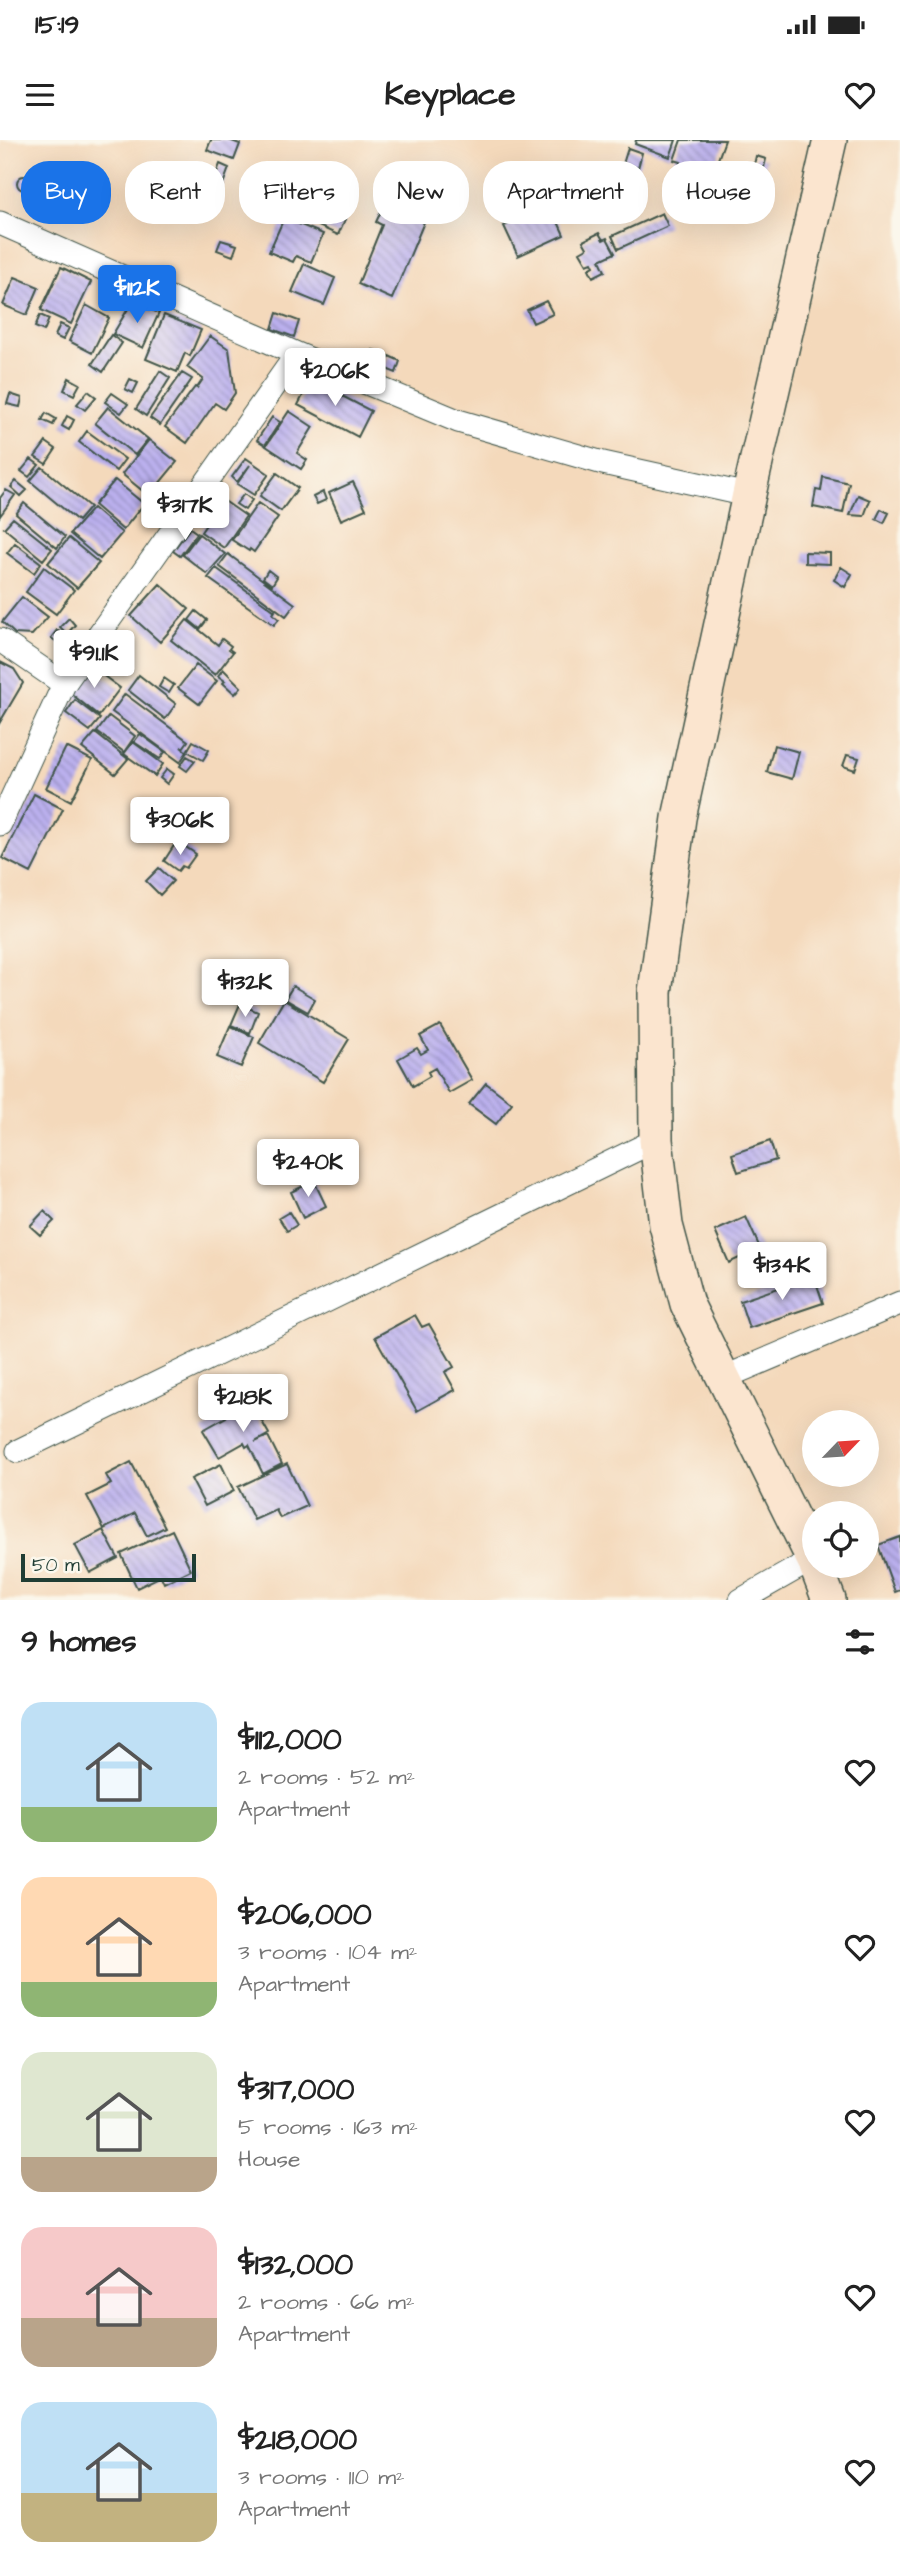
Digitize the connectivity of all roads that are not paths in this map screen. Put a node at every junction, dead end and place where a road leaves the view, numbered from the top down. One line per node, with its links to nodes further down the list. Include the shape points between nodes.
1 (830, 140): 4 (main road)
2 (0, 223): 3 (street)
3 (297, 354): 4 (street, via 458,421 603,463); 6 (street)
4 (748, 495): 8 (main road, via 679,818 655,992)
5 (0, 640): 6 (street)
6 (64, 684): 7 (street)
7 (0, 824)
8 (656, 1140): 10 (main road, via 666,1225 687,1304); 11 (street)
9 (900, 1303): 10 (street)
10 (723, 1378): 12 (main road)
11 (18, 1451)
12 (802, 1538)
13 (802, 1566): 15 (street)
14 (821, 1578): 16 (main road)
15 (741, 1600)
16 (829, 1600)

